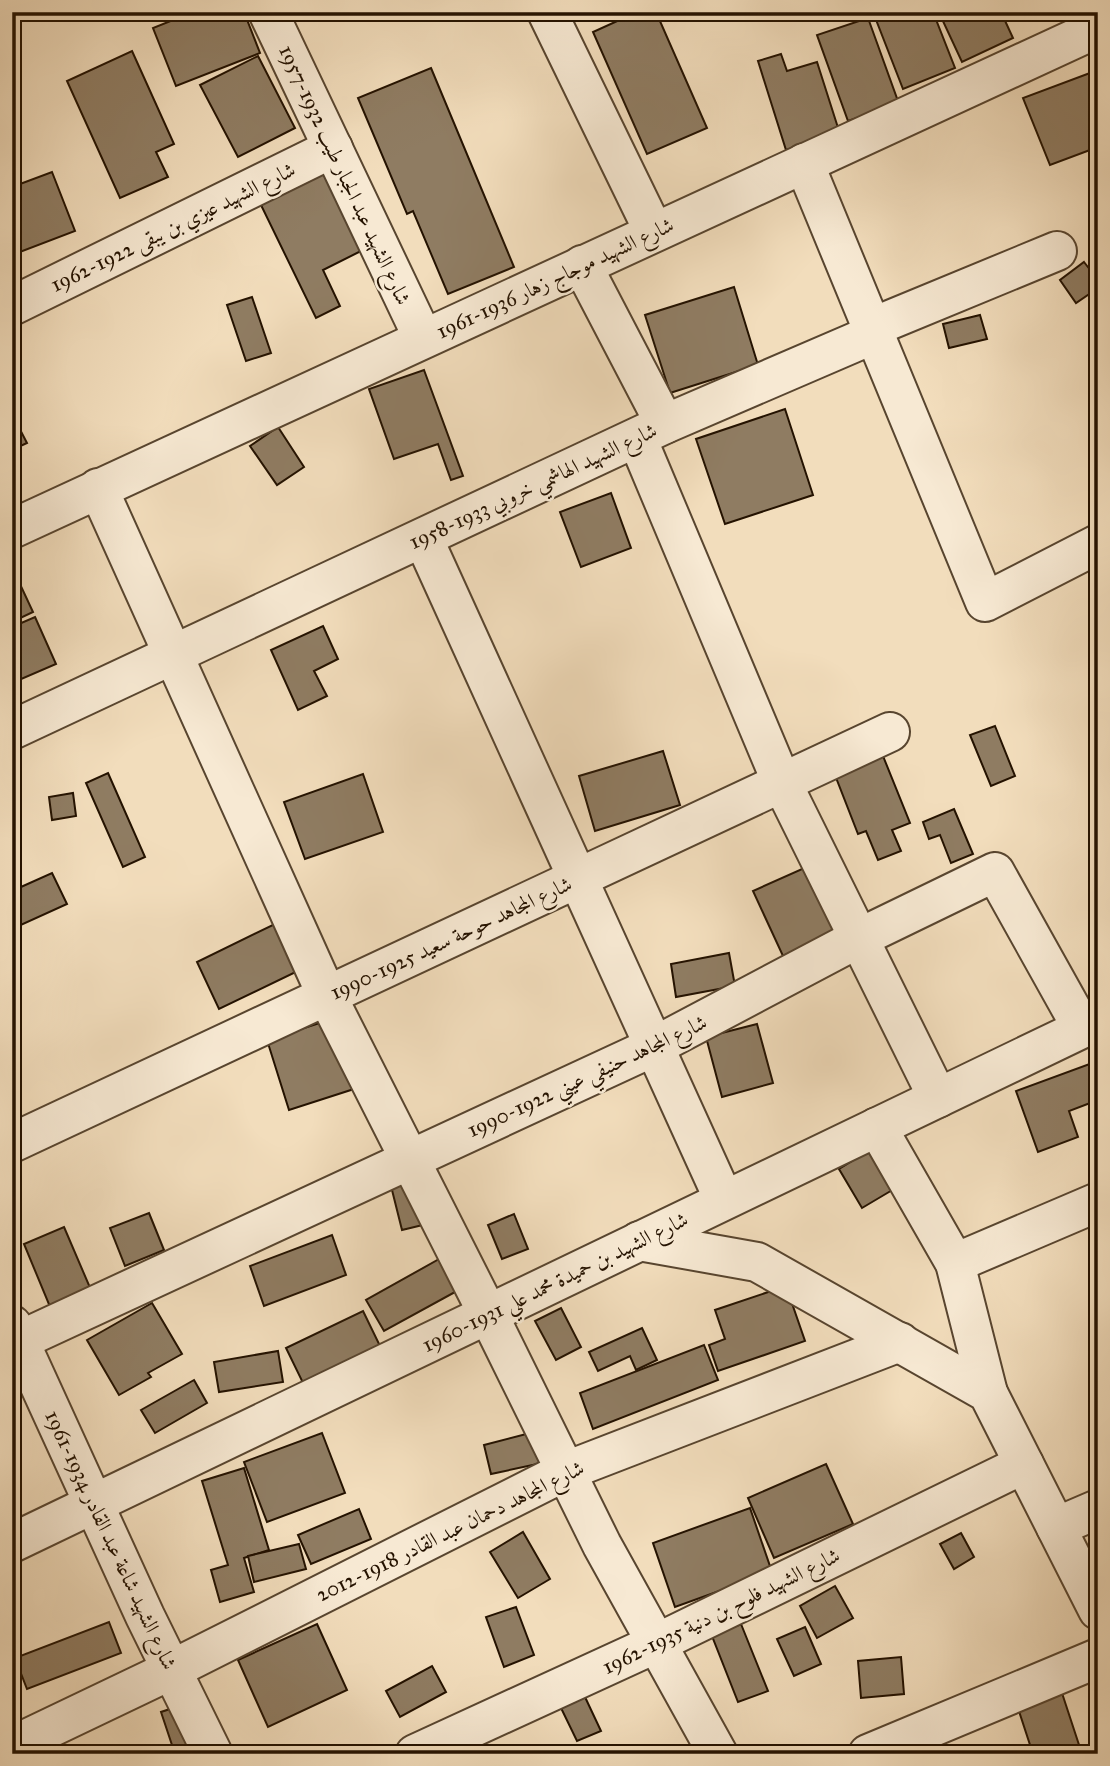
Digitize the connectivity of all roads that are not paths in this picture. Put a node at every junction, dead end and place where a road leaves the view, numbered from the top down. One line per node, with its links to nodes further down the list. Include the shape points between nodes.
1 (268, 12): 5 (street, شارع الشهيد عبد الجبار طيب 1932-1957)
2 (1090, 12): 4 (street)
3 (550, 13): 7 (street)
4 (1098, 27): 6 (street, شارع الشهيد موجاج زهار 1936-1961)
5 (333, 148): 10 (street, شارع الشهيد عيزي بن يبقى 1922-1962); 12 (street, شارع الشهيد عبد الجبار طيب 1932-1957)
6 (804, 163): 7 (street, شارع الشهيد موجاج زهار 1936-1961); 11 (street)
7 (653, 232): 9 (street, شارع الشهيد موجاج زهار 1936-1961)
8 (1056, 251): 11 (street, شارع الشهيد الهاشمي خروبي 1933-1958, via 885,321)
9 (582, 265): 12 (street, شارع الشهيد موجاج زهار 1936-1961); 13 (street)
10 (12, 306)
11 (874, 334): 13 (street, شارع الشهيد الهاشمي خروبي 1933-1958); 17 (street, via 985,601)
12 (423, 338): 14 (street, شارع الشهيد موجاج زهار 1936-1961)
13 (651, 431): 16 (street, شارع الشهيد الهاشمي خروبي 1933-1958); 21 (street)
14 (98, 488): 15 (street, شارع الشهيد موجاج زهار 1936-1961); 18 (street)
15 (12, 529)
16 (423, 538): 18 (street, شارع الشهيد الهاشمي خروبي 1933-1958); 22 (street)
17 (1098, 544)
18 (172, 655): 19 (street, شارع الشهيد الهاشمي خروبي 1933-1958); 24 (street)
19 (12, 730)
20 (890, 732): 21 (street, شارع المجاهد حوحة سعيد 1925-1990)
21 (782, 783): 22 (street, شارع المجاهد حوحة سعيد 1925-1990); 23 (street)
22 (576, 879): 24 (street, شارع المجاهد حوحة سعيد 1925-1990); 26 (street)
23 (859, 938): 25 (street, شارع المجاهد حنيفي عيني 1922-1990, via 995,872); 26 (street, شارع المجاهد حنيفي عيني 1922-1990); 27 (street)
24 (327, 996): 29 (street, شارع المجاهد حوحة سعيد 1925-1990); 30 (street)
25 (1090, 1024): 27 (street, شارع الشهيد بن حميدة محمد علي 1931-1960)
26 (653, 1048): 30 (street, شارع المجاهد حنيفي عيني 1922-1990); 31 (street)
27 (938, 1098): 28 (street, شارع الشهيد بن حميدة محمد علي 1931-1960)
28 (877, 1127): 31 (street, شارع الشهيد بن حميدة محمد علي 1931-1960); 34 (street)
29 (12, 1143)
30 (410, 1159): 35 (street); 36 (street, شارع المجاهد حنيفي عيني 1922-1990)
31 (724, 1200): 33 (street, شارع الشهيد بن حميدة محمد علي 1931-1960)
32 (1098, 1202): 34 (street)
33 (639, 1241): 35 (street, شارع الشهيد بن حميدة محمد علي 1931-1960); 37 (street, via 757,1262)
34 (955, 1263): 38 (street)
35 (488, 1314): 40 (street); 41 (street, شارع الشهيد بن حميدة محمد علي 1931-1960)
36 (15, 1336): 41 (street, شارع الشهيد شاعة عبد القادر 1934-1961)
37 (900, 1342): 38 (street); 40 (street, شارع المجاهد دحمان عبد القادر 1918-2012)
38 (988, 1393): 39 (street)
39 (1024, 1464): 43 (street); 46 (street, شارع الشهيد فلوح بن دنية 1935-1962)
40 (566, 1471): 46 (street); 48 (street, شارع المجاهد دحمان عبد القادر 1918-2012)
41 (93, 1504): 44 (street, شارع الشهيد بن حميدة محمد علي 1931-1960); 48 (street, شارع الشهيد شاعة عبد القادر 1934-1961)
42 (1098, 1509): 43 (street)
43 (1056, 1527): 45 (street)
44 (12, 1543)
45 (1098, 1609)
46 (657, 1643): 51 (street, شارع الشهيد فلوح بن دنية 1935-1962); 52 (street)
47 (1098, 1658): 53 (street)
48 (171, 1670): 49 (street, شارع المجاهد دحمان عبد القادر 1918-2012); 50 (street, شارع الشهيد شاعة عبد القادر 1934-1961)
49 (12, 1746)
50 (213, 1754)
51 (415, 1754)
52 (718, 1754)
53 (868, 1754)

